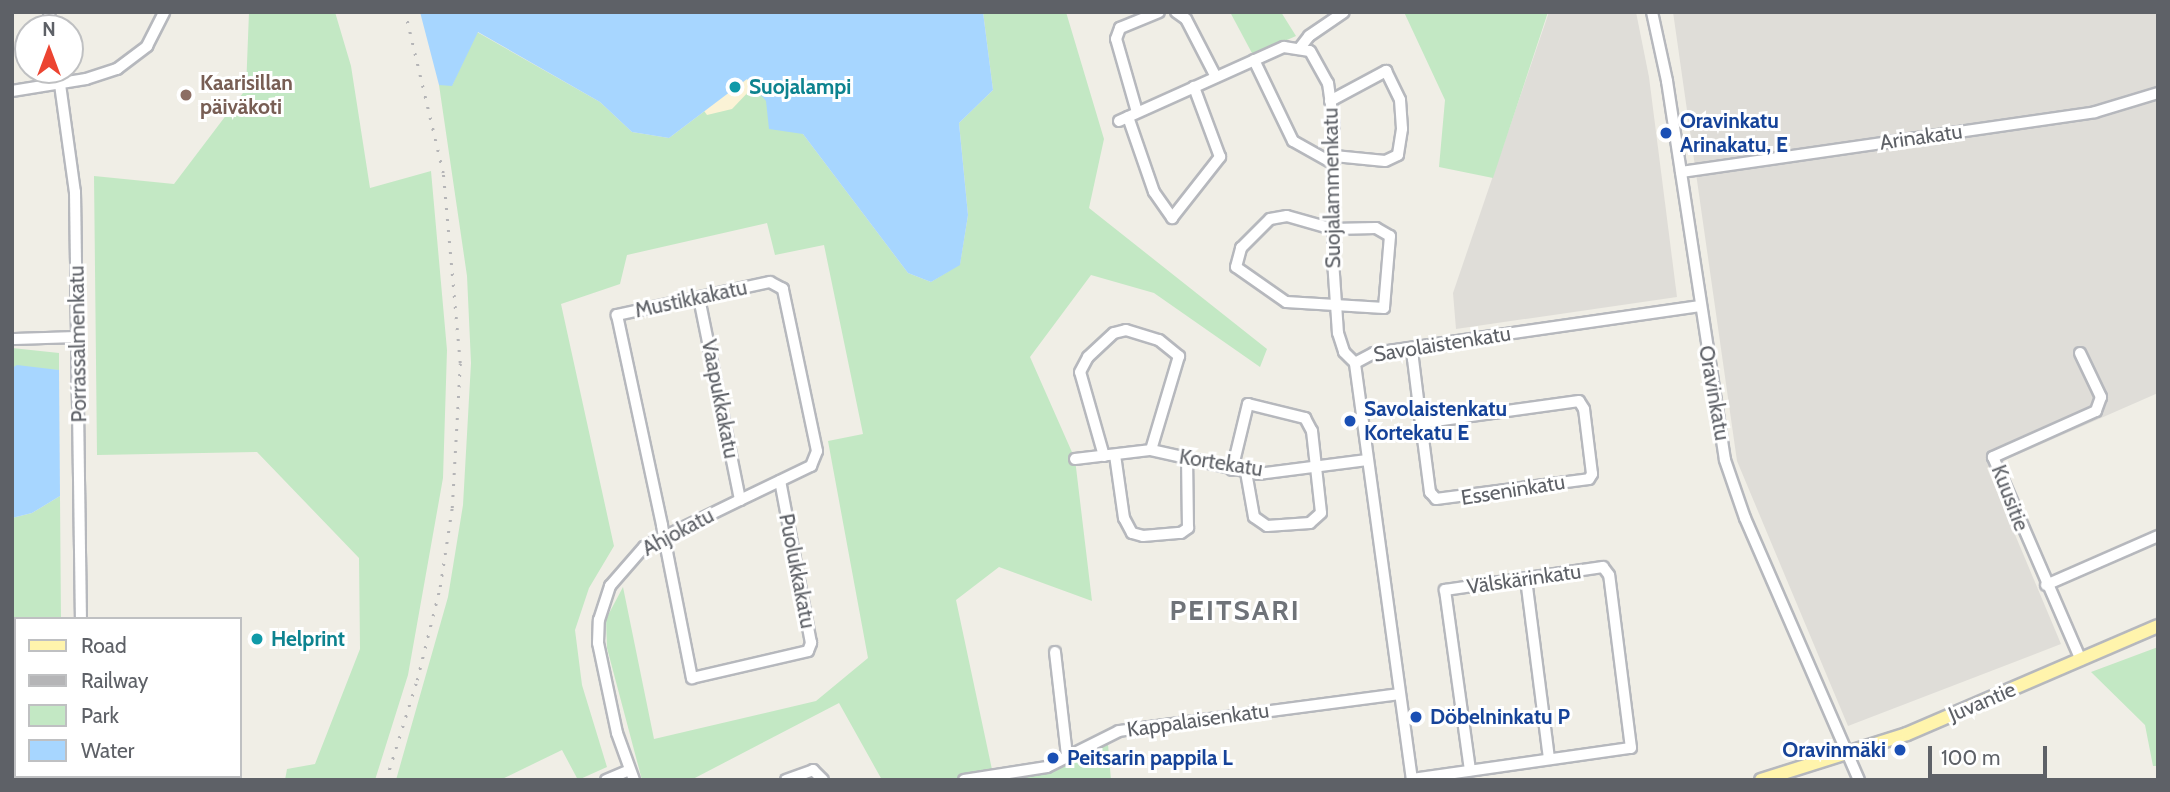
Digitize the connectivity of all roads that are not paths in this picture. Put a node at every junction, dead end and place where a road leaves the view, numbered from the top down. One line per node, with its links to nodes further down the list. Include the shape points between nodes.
1 (164, 12): 8 (street, via 147,46 117,69)
2 (1158, 12): 16 (street, via 1120,28 1116,39)
3 (1176, 12): 9 (street, via 1186,19)
4 (1344, 12): 6 (street, via 1309,36)
5 (1652, 12): 18 (street, Oravinkatu)
6 (1299, 49): 7 (street, via 1284,47); 15 (street, Suojalammenkatu, via 1310,51 1328,83)
7 (1254, 60): 9 (street); 17 (street, via 1293,141)
8 (84, 77)
9 (1216, 77): 12 (street)
10 (54, 84): 13 (street)
11 (59, 84): 23 (street, Porrassalmenkatu, via 75,192)
12 (1194, 87): 16 (street); 16 (street, via 1220,157 1172,218 1154,192)
13 (12, 92)
14 (2158, 93): 18 (street, Arinakatu, via 2095,111)
15 (1330, 101): 17 (street, Suojalammenkatu); 17 (street, via 1386,71 1400,100 1402,129 1398,155 1385,161)
16 (1128, 117)
17 (1334, 160): 19 (street, Suojalammenkatu)
18 (1681, 172): 21 (street, Oravinkatu)
19 (1333, 229): 22 (street, Suojalammenkatu); 22 (street, via 1376,228 1390,236 1384,308); 22 (street, via 1287,216 1270,219 1241,248 1236,267 1286,302)
20 (699, 298): 30 (street, Mustikkakatu, via 770,282 783,289); 39 (street, Vaapukkakatu); 41 (street, Mustikkakatu, via 617,315)
21 (1699, 306): 25 (street, Savolaistenkatu); 49 (street, Oravinkatu, via 1726,460 1745,518)
22 (1336, 309): 27 (street, Suojalammenkatu, via 1344,352)
23 (79, 337): 24 (street); 44 (street, Porrassalmenkatu)
24 (12, 339)
25 (1412, 348): 27 (street, Savolaistenkatu, via 1362,356); 28 (street)
26 (2080, 353): 43 (street, Kuusitie, via 2101,397 2096,411 1993,457)
27 (1355, 363): 34 (street, Savolaistenkatu)
28 (1421, 423): 28 (street, Esseninkatu, via 1430,492 1436,499 1589,479 1584,409 1579,401)
29 (1151, 450): 31 (street, Kortekatu); 31 (street, via 1179,356 1159,340 1126,330 1105,341 1080,372); 33 (street, Kortekatu)
30 (817, 451): 38 (street, Ahjokatu, via 811,466)
31 (1109, 455): 32 (street, Kortekatu); 33 (street, via 1124,518 1132,533 1143,537 1181,533 1188,528)
32 (1076, 459)
33 (1187, 459): 36 (street, Kortekatu)
34 (1367, 460): 35 (street, Kortekatu); 48 (street, Savolaistenkatu)
35 (1316, 466): 36 (street, via 1305,418 1248,404); 37 (street, Kortekatu); 37 (street, via 1321,513 1310,523 1299,524 1267,526 1254,517)
36 (1232, 470): 37 (street, Kortekatu)
37 (1245, 472)
38 (780, 481): 39 (street, Ahjokatu); 41 (street, Puolukkakatu, via 811,643 800,656 692,678)
39 (740, 500): 41 (street, Ahjokatu)
40 (2158, 536): 43 (street)
41 (664, 537): 53 (street, Ahjokatu, via 644,547 621,569 599,620 601,668)
42 (1526, 579): 51 (street); 51 (street, Välskärinkatu, via 1603,567 1609,575 1631,748); 52 (street, Välskärinkatu, via 1445,590)
43 (2046, 584): 47 (street, Kuusitie)
44 (81, 617)
45 (2158, 626): 47 (main road, Juvantie)
46 (1055, 652): 50 (street)
47 (2081, 660): 49 (main road, Juvantie, via 1907,734)
48 (1399, 694): 50 (street, Kappalaisenkatu, via 1119,731); 54 (street, Savolaistenkatu)
49 (1847, 754): 59 (main road, Juvantie); 60 (street, Oravinkatu)
50 (1067, 757): 58 (street, Kappalaisenkatu, via 1047,767)
51 (1549, 758): 52 (street)
52 (1470, 770): 54 (street)
53 (631, 775): 55 (street)
54 (1412, 779)
55 (606, 780)
56 (786, 780): 57 (street, via 813,770)
57 (823, 780)
58 (964, 780)
59 (1761, 780)
60 (1859, 780)

